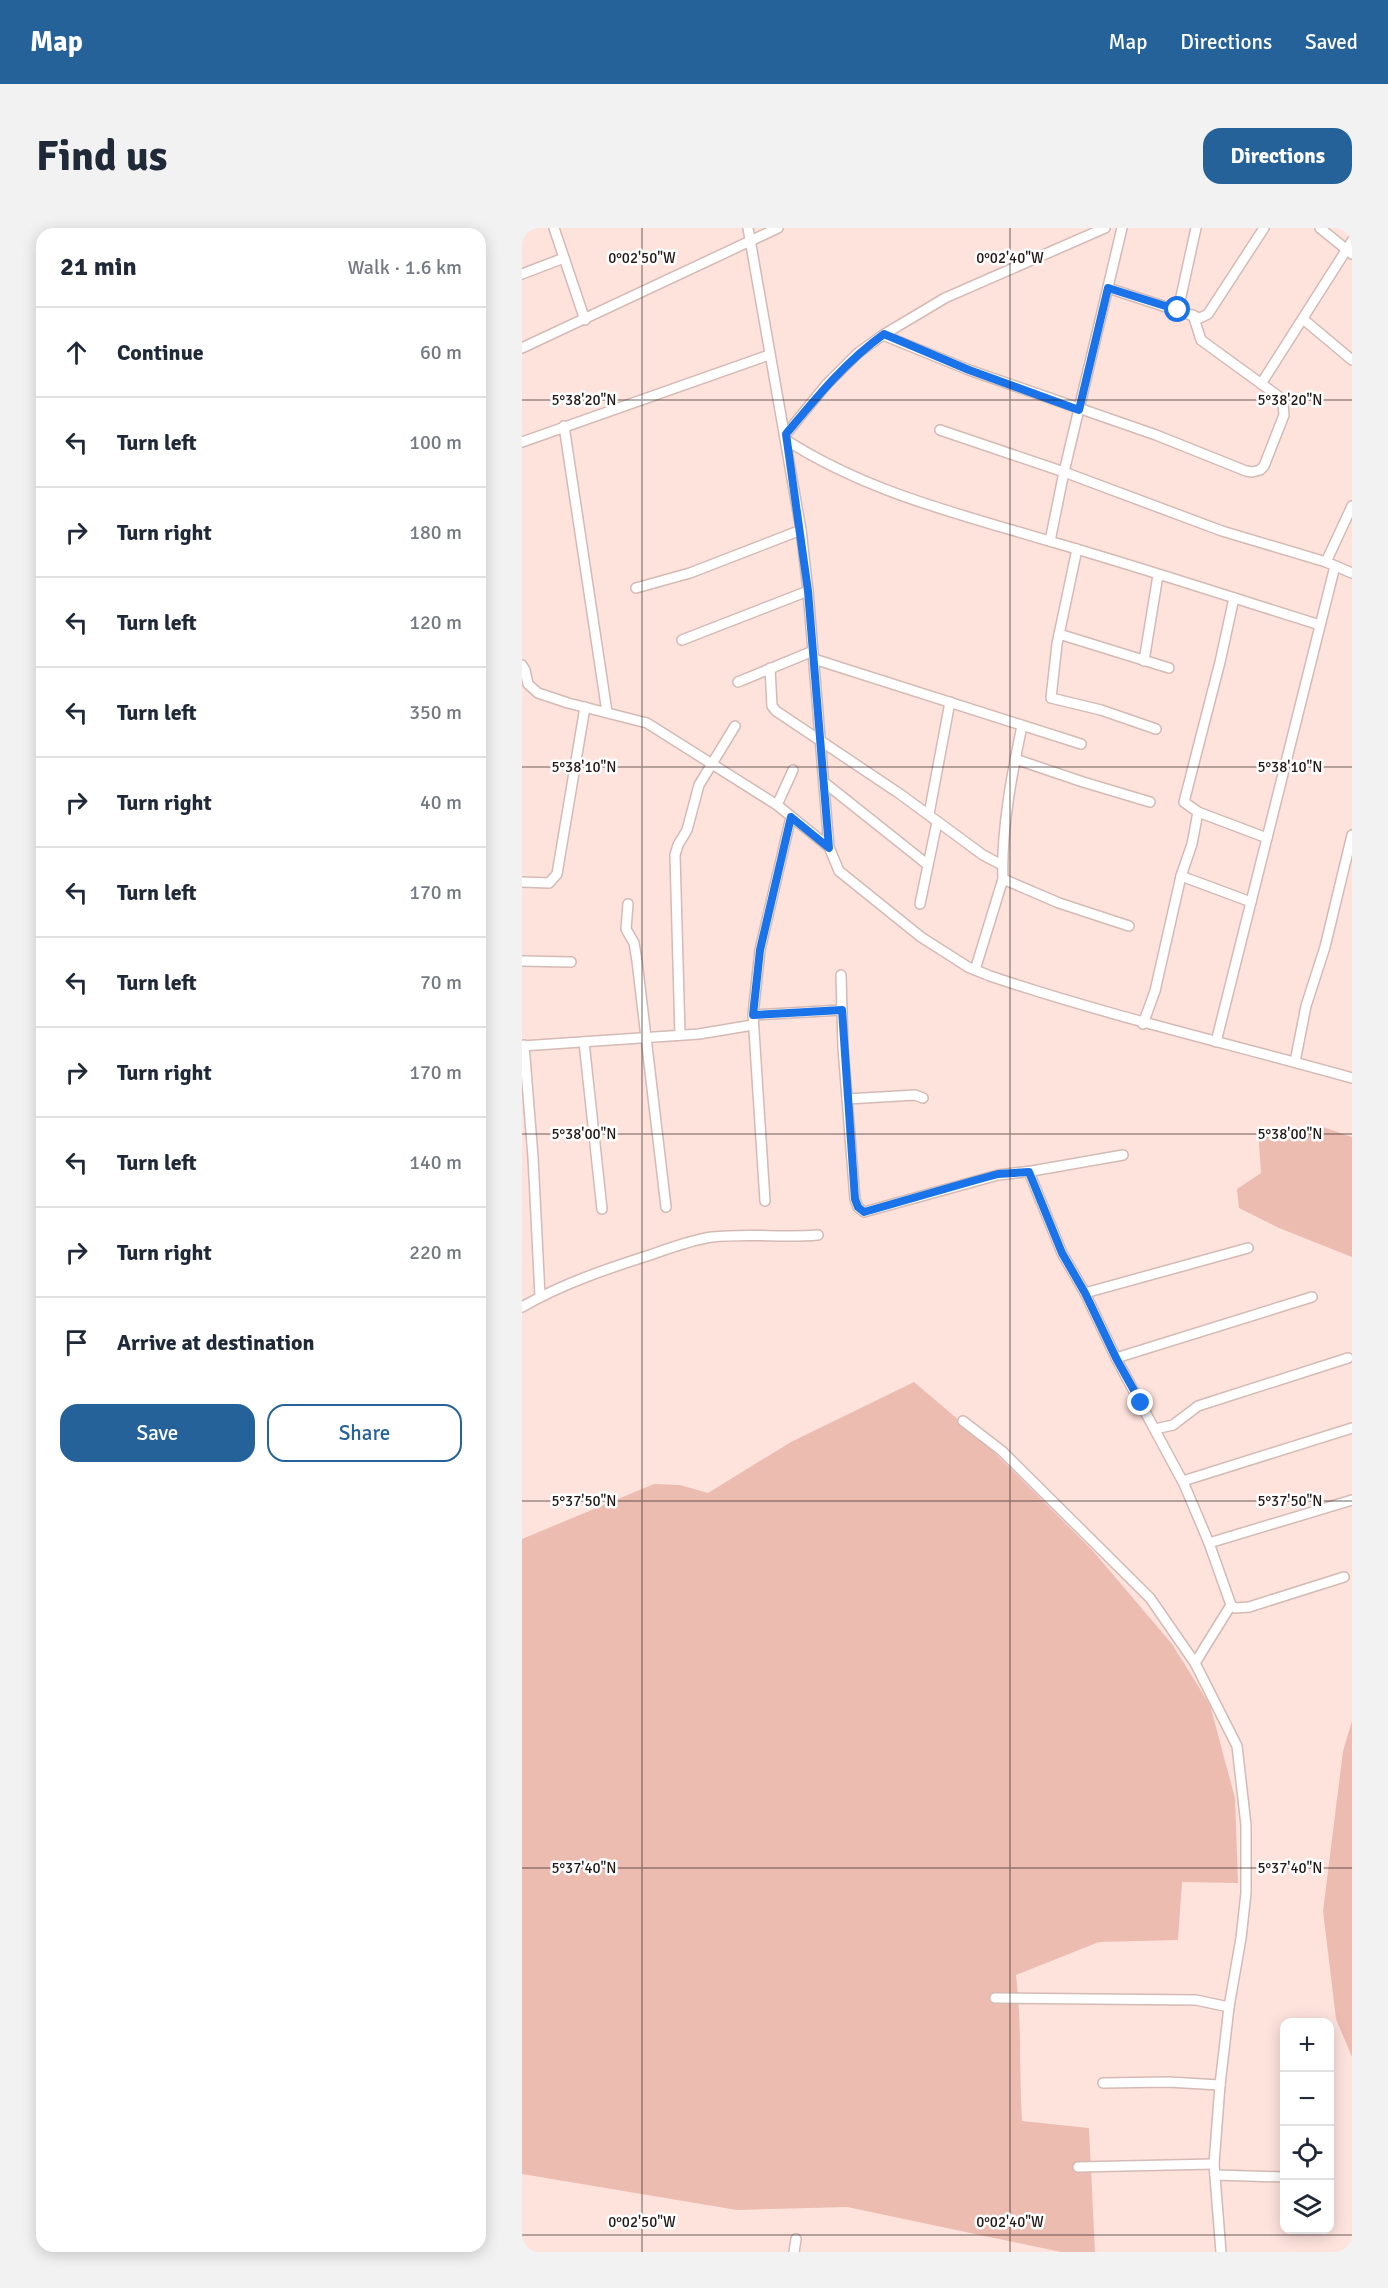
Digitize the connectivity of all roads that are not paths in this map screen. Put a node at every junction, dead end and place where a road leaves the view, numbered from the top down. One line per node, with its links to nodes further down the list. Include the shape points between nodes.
1 (554, 228): 11 (street)
2 (748, 228): 9 (street)
3 (778, 228): 9 (street)
4 (1122, 228): 13 (street)
5 (1196, 228): 14 (street)
6 (1264, 228): 15 (street, via 1208,314 1200,318)
7 (1320, 228): 10 (street)
8 (1098, 229): 18 (street, via 945,298)
9 (752, 240): 17 (street); 20 (street)
10 (1350, 248): 16 (street)
11 (564, 258): 12 (street); 17 (street)
12 (522, 274)
13 (1108, 288): 14 (street); 23 (street)
14 (1178, 310): 15 (street)
15 (1193, 315): 22 (street, via 1201,340)
16 (1303, 319): 21 (street); 22 (street)
17 (585, 320): 19 (street)
18 (884, 334): 23 (street); 26 (street, via 826,385)
19 (522, 348)
20 (769, 355): 24 (street); 26 (street)
21 (1352, 360)
22 (1261, 384): 23 (street, via 1278,396 1284,415 1264,466 1252,472)
23 (1079, 410): 28 (street)
24 (564, 426): 27 (street); 50 (street)
25 (940, 430): 28 (street)
26 (786, 437): 30 (street); 31 (street, via 844,474 947,512)
27 (522, 442)
28 (1064, 472): 31 (street); 33 (street, via 1222,531)
29 (1352, 506): 33 (street)
30 (801, 530): 36 (street, via 690,573); 37 (street)
31 (1050, 541): 32 (street)
32 (1077, 549): 35 (street); 40 (street)
33 (1330, 564): 34 (street); 39 (street)
34 (1352, 573)
35 (1158, 575): 38 (street); 43 (street)
36 (636, 588)
37 (808, 591): 41 (street); 42 (street)
38 (1234, 598): 39 (street); 62 (street, via 1184,802)
39 (1320, 625): 67 (street)
40 (1059, 634): 43 (street); 53 (street, via 1051,698)
41 (682, 640)
42 (813, 655): 45 (street); 48 (street); 54 (street)
43 (1144, 661): 46 (street)
44 (522, 665): 49 (street, via 534,690)
45 (770, 668): 47 (street); 54 (street, via 772,706)
46 (1169, 668)
47 (738, 682)
48 (950, 702): 52 (street); 63 (street)
49 (585, 707): 50 (street); 73 (street, via 557,874 549,883)
50 (607, 712): 57 (street, via 647,723)
51 (735, 726): 57 (street)
52 (1022, 726): 55 (street); 56 (street)
53 (1156, 729)
54 (820, 739): 59 (street); 63 (street)
55 (1081, 744)
56 (1015, 759): 60 (street); 70 (street)
57 (712, 764): 61 (street); 85 (street, via 699,785 687,830 675,855)
58 (794, 770): 61 (street)
59 (825, 783): 68 (street); 69 (street)
60 (1149, 802)
61 (777, 805): 64 (street)
62 (1198, 812): 67 (street); 71 (street)
63 (929, 814): 65 (street)
64 (791, 817): 68 (street); 83 (street, via 760,950)
65 (937, 822): 69 (street); 70 (street)
66 (1352, 835): 90 (street)
67 (1267, 838): 74 (street)
68 (829, 848): 80 (street, via 839,872 921,937)
69 (928, 865): 76 (street)
70 (1002, 865): 72 (street)
71 (1181, 876): 74 (street); 84 (street, via 1169,938)
72 (1003, 879): 77 (street); 80 (street)
73 (522, 882)
74 (1251, 902): 88 (street)
75 (628, 904): 86 (street, via 626,929 634,943)
76 (920, 904)
77 (1129, 926)
78 (522, 961): 79 (street)
79 (571, 962)
80 (975, 970): 84 (street)
81 (841, 975): 82 (street)
82 (842, 1010): 83 (street); 93 (street)
83 (753, 1020): 85 (street); 96 (street)
84 (1143, 1024): 88 (street)
85 (680, 1035): 86 (street)
86 (645, 1037): 87 (street); 97 (street)
87 (584, 1042): 89 (street); 98 (street)
88 (1216, 1042): 90 (street)
89 (523, 1046): 102 (street)
90 (1295, 1062): 91 (street)
91 (1352, 1078)
92 (923, 1098): 93 (street, via 915,1095)
93 (847, 1099): 95 (street, via 855,1199 864,1212 998,1174)
94 (1123, 1155): 95 (street)
95 (1029, 1172): 101 (street, via 1062,1253)
96 (765, 1201)
97 (666, 1207)
98 (602, 1209)
99 (818, 1234): 102 (street, via 709,1237 617,1265)
100 (1248, 1248): 101 (street)
101 (1085, 1293): 105 (street)
102 (540, 1296): 104 (street)
103 (1312, 1297): 105 (street)
104 (522, 1307)
105 (1116, 1358): 109 (street)
106 (1348, 1358): 109 (street, via 1198,1406 1173,1425)
107 (963, 1421): 115 (street, via 1002,1452 1149,1598)
108 (1352, 1428): 110 (street)
109 (1155, 1429): 110 (street)
110 (1183, 1481): 112 (street)
111 (1352, 1500): 112 (street)
112 (1209, 1543): 114 (street)
113 (1344, 1577): 114 (street, via 1249,1607)
114 (1231, 1605): 115 (street)
115 (1195, 1663): 117 (street, via 1239,1754 1246,1825 1246,1893)
116 (995, 1998): 117 (street, via 1196,2000)
117 (1228, 2007): 119 (street)
118 (1103, 2083): 119 (street)
119 (1220, 2085): 120 (street)
120 (1214, 2164): 121 (street); 122 (street)
121 (1078, 2167)
122 (1215, 2175): 123 (street); 126 (street)
123 (1280, 2177)
124 (796, 2239): 125 (street)
125 (794, 2252)
126 (1221, 2252)

